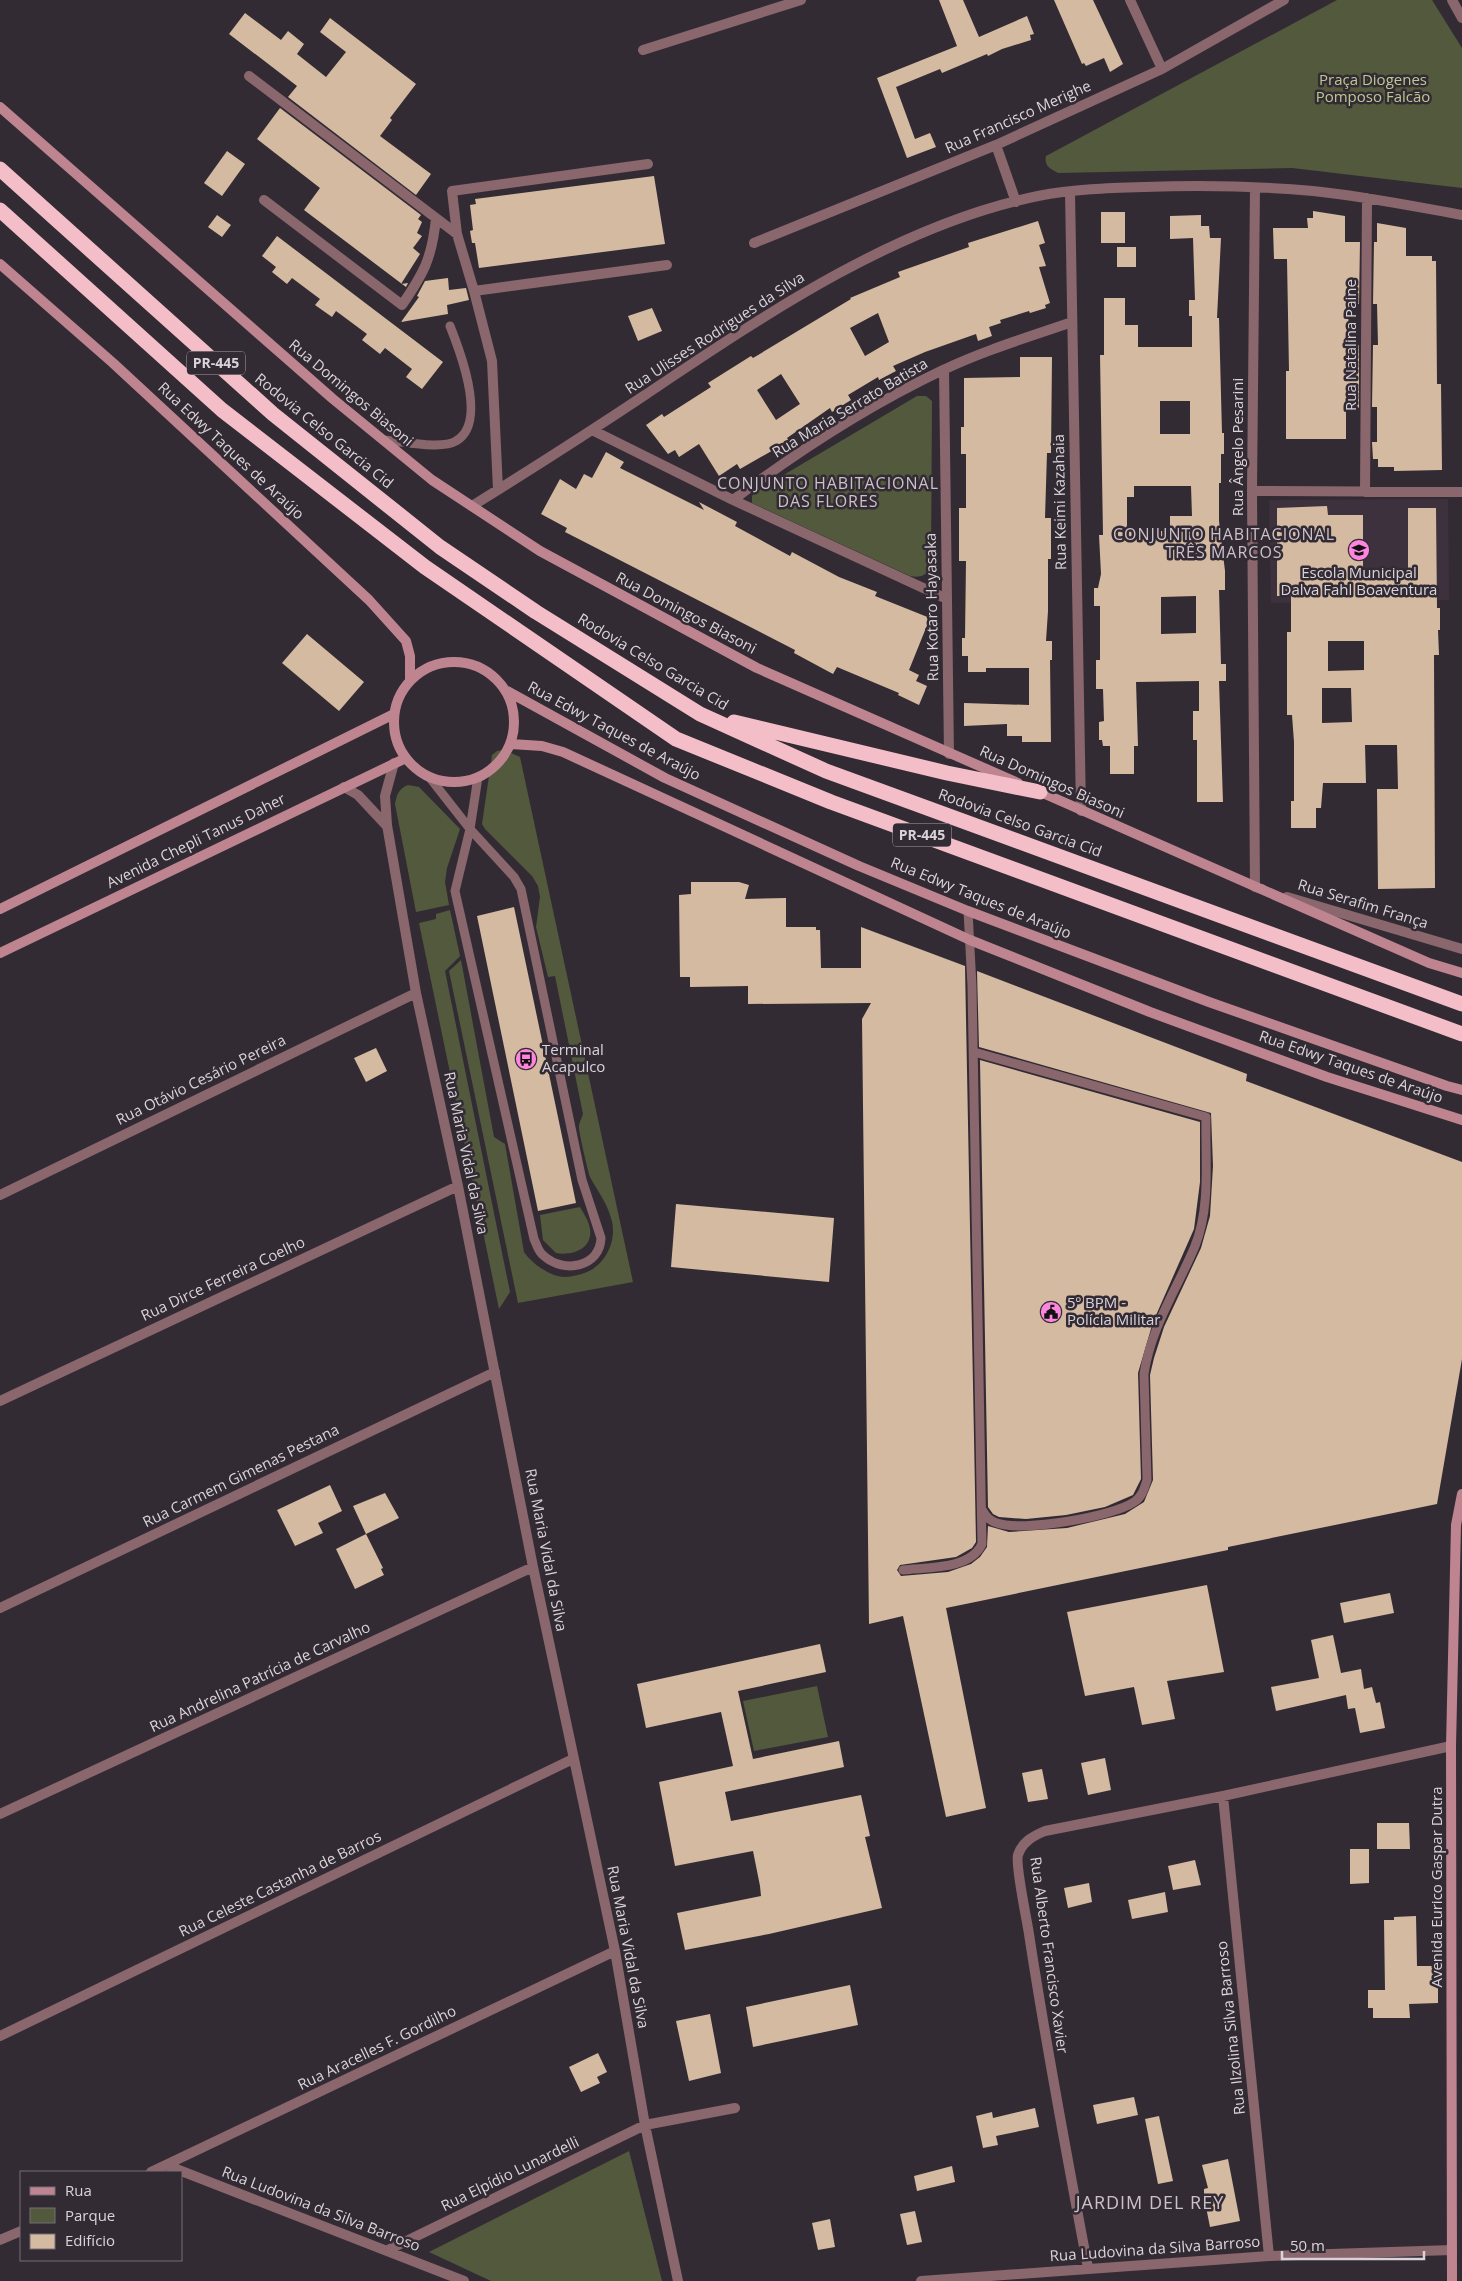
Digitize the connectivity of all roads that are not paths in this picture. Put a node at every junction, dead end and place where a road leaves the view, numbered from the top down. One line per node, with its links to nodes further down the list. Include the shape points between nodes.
1 (801, 0): 6 (street)
2 (1130, 0): 7 (street)
3 (1284, 0): 7 (street, Rua Francisco Merighe)
4 (1452, 0): 5 (street)
5 (1462, 18)
6 (644, 50)
7 (1162, 69): 10 (street, Rua Francisco Merighe)
8 (249, 76): 20 (street)
9 (0, 107): 30 (main road, Rua Domingos Biasoni, via 297,368)
10 (996, 145): 17 (street); 22 (street, Rua Francisco Merighe)
11 (648, 164): 21 (street, via 452,191)
12 (0, 169): 41 (highway, Rodovia Celso Garcia Cid / PR-445, via 273,414 440,547 536,612)
13 (1255, 188): 14 (street, Rua Ulisses Rodrigues da Silva, via 1162,187); 15 (street, Rua Ulisses Rodrigues da Silva); 32 (street, Rua Ângelo Pesarini)
14 (1070, 192): 17 (street, Rua Ulisses Rodrigues da Silva); 26 (street, Rua Keimi Kazahaia)
15 (1367, 198): 19 (street, Rua Ulisses Rodrigues da Silva); 33 (street, Rua Natalina Paine)
16 (264, 200): 20 (street, via 402,305 422,276 433,246)
17 (1016, 202): 29 (street, Rua Ulisses Rodrigues da Silva, via 940,226 844,271 754,322)
18 (0, 210): 62 (highway, PR-445, via 222,410 425,567 676,739 831,802)
19 (1462, 215)
20 (436, 218): 21 (street)
21 (457, 234): 25 (street)
22 (754, 243)
23 (0, 264): 38 (main road, Rua Edwy Taques de Araújo, via 113,363 369,600 406,640)
24 (667, 265): 25 (street)
25 (474, 291): 31 (street, via 492,361)
26 (1072, 322): 28 (street, Rua Maria Serrato Batista); 50 (street, Rua Keimi Kazahaia)
27 (450, 326): 30 (lane, via 466,369 471,402 466,432 456,441 442,445)
28 (944, 370): 35 (street, Rua Maria Serrato Batista, via 831,433); 37 (street, Rua Kotaro Hayasaka)
29 (592, 430): 31 (street, Rua Ulisses Rodrigues da Silva); 35 (street)
30 (384, 440): 36 (main road, Rua Domingos Biasoni, via 432,480)
31 (498, 490): 36 (street, Rua Ulisses Rodrigues da Silva)
32 (1252, 491): 33 (street); 53 (street, Rua Ângelo Pesarini)
33 (1365, 492): 34 (street)
34 (1462, 492)
35 (733, 500): 37 (street)
36 (472, 506): 43 (main road, Rua Domingos Biasoni, via 540,551 757,668)
37 (948, 599): 43 (street, Rua Kotaro Hayasaka)
38 (410, 680): 39 (main road, via 426,668 444,662 464,662 481,667 496,677); 40 (main road, via 399,696)
39 (507, 691): 42 (main road, via 514,708); 55 (main road, Rua Edwy Taques de Araújo, via 665,778 859,866)
40 (394, 714): 44 (main road, via 394,733); 54 (main road, Avenida Chepli Tanus Daher)
41 (700, 714): 49 (highway); 61 (highway, Rodovia Celso Garcia Cid / PR-445, via 826,771)
42 (511, 744): 46 (main road, via 502,760); 56 (main road, Rua Edwy Taques de Araújo, via 542,746 563,752)
43 (950, 754): 49 (main road, Rua Domingos Biasoni)
44 (406, 758): 45 (main road, Avenida Chepli Tanus Daher); 47 (main road)
45 (394, 763): 48 (main road, Avenida Chepli Tanus Daher); 51 (street, Rua Maria Vidal da Silva, via 385,796)
46 (478, 777): 47 (main road, via 450,782); 52 (lane)
47 (430, 778): 52 (lane)
48 (344, 786): 51 (street, via 358,795); 58 (main road, Avenida Chepli Tanus Daher)
49 (1040, 792): 50 (main road, Rua Domingos Biasoni)
50 (1081, 812): 53 (main road, Rua Domingos Biasoni)
51 (387, 825): 60 (street, Rua Maria Vidal da Silva)
52 (470, 829): 52 (lane, via 514,877 520,889 582,1180 601,1238 601,1248 584,1264 556,1264 539,1252 534,1239 455,891)
53 (1255, 887): 57 (street, Rua Serafim França); 59 (main road, Rua Domingos Biasoni, via 1429,963)
54 (0, 909)
55 (968, 910): 56 (lane); 64 (main road, Rua Edwy Taques de Araújo, via 1209,1002)
56 (970, 940): 63 (lane); 65 (main road, Rua Edwy Taques de Araújo, via 1150,1012 1309,1070)
57 (1462, 949)
58 (0, 953)
59 (1462, 973)
60 (416, 992): 66 (street, Rua Maria Vidal da Silva); 67 (street, Rua Otávio Cesário Pereira)
61 (1462, 1004)
62 (1459, 1033)
63 (974, 1052): 71 (lane); 71 (lane, via 1206,1117 1205,1211 1195,1245 1157,1326 1146,1362 1148,1480 1143,1494 1124,1508 1054,1523 1015,1526 997,1523 987,1518)
64 (1462, 1090)
65 (1462, 1120)
66 (458, 1186): 68 (street, Rua Maria Vidal da Silva); 69 (street, Rua Dirce Ferreira Coelho)
67 (0, 1195)
68 (495, 1372): 73 (street, Rua Maria Vidal da Silva); 75 (street, Rua Carmem Gimenas Pestana)
69 (0, 1400)
70 (1462, 1494): 72 (main road, Avenida Eurico Gaspar Dutra)
71 (983, 1511): 74 (lane, via 982,1544 978,1553 964,1562)
72 (1459, 1525): 76 (main road, Avenida Eurico Gaspar Dutra)
73 (533, 1567): 77 (street, Rua Maria Vidal da Silva); 79 (street, Rua Andrelina Patrícia de Carvalho)
74 (903, 1570)
75 (0, 1608)
76 (1452, 1746): 78 (street, Rua Alberto Francisco Xavier); 91 (main road, Avenida Eurico Gaspar Dutra)
77 (573, 1759): 80 (street, Rua Maria Vidal da Silva); 81 (street, Rua Celeste Castanha de Barros)
78 (1223, 1796): 92 (street, Rua Ilzolina Silva Barroso); 93 (street, Rua Alberto Francisco Xavier, via 1045,1830 1023,1844 1017,1857 1044,2034)
79 (0, 1814)
80 (615, 1951): 83 (street, Rua Maria Vidal da Silva); 84 (street, Rua Aracelles F. Gordilho)
81 (0, 2036)
82 (735, 2108): 83 (street, Rua Elpídio Lunardelli)
83 (645, 2125): 90 (street, Rua Elpídio Lunardelli); 95 (street, Rua Maria Vidal da Silva)
84 (166, 2166): 85 (street, Rua Aracelles F. Gordilho); 86 (street, Rua Ludovina da Silva Barroso)
85 (154, 2171)
86 (179, 2171)
87 (182, 2172): 90 (street, Rua Ludovina da Silva Barroso)
88 (20, 2231): 89 (street)
89 (0, 2240)
90 (388, 2250): 94 (street, Rua Ludovina da Silva Barroso)
91 (1452, 2250): 92 (street, Rua Ludovina da Silva Barroso); 97 (main road, Avenida Eurico Gaspar Dutra)
92 (1269, 2256): 93 (street, Rua Ludovina da Silva Barroso)
93 (1088, 2268): 96 (street, Rua Ludovina da Silva Barroso)
94 (464, 2281)
95 (678, 2281)
96 (921, 2281)
97 (1452, 2281)

